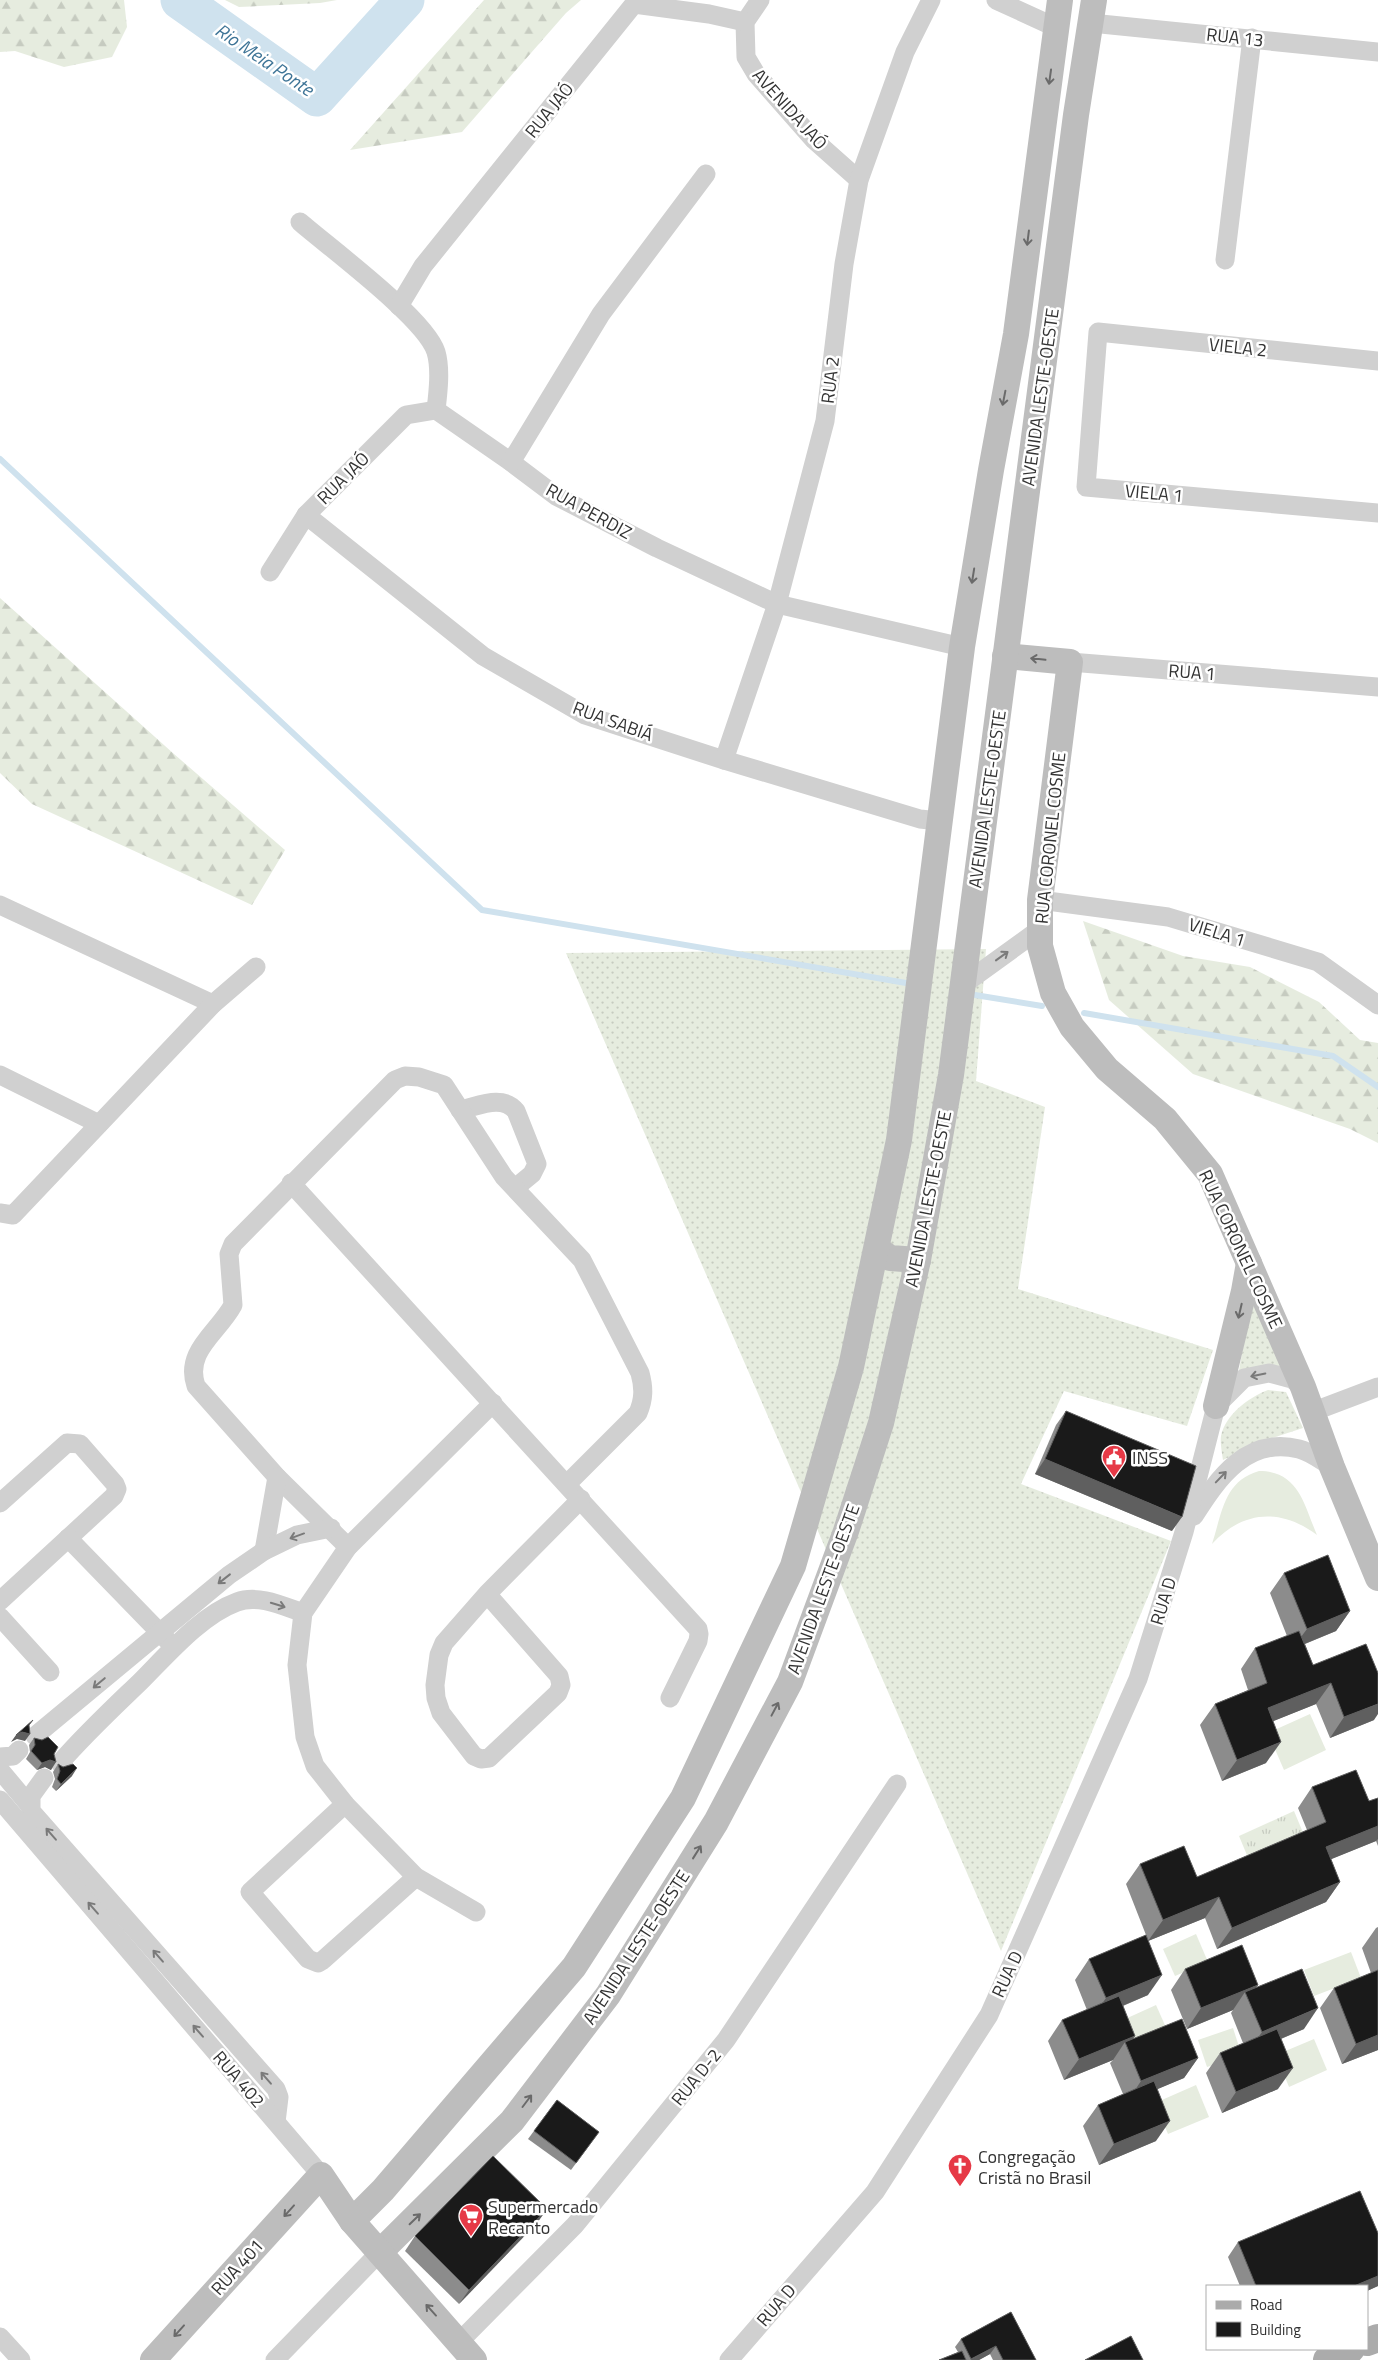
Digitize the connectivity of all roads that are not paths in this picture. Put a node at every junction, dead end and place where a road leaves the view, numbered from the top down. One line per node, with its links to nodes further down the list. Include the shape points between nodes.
1 (760, 0): 6 (street)
2 (931, 0): 11 (street, RUA 2, via 905,52)
3 (996, 0): 7 (street)
4 (1060, 0): 7 (main road, AVENIDA LESTE-OESTE)
5 (1092, 12): 8 (street, RUA 13); 22 (main road, AVENIDA LESTE-OESTE)
6 (745, 22): 11 (street, AVENIDA JAÓ, via 746,57 756,74 814,140); 14 (street, RUA JAÓ, via 634,4 423,266)
7 (1058, 28): 21 (main road, AVENIDA LESTE-OESTE, one-way to 21, via 1016,334)
8 (1252, 38): 9 (street, RUA 13); 13 (street)
9 (1378, 52)
10 (706, 174): 18 (street, via 601,314)
11 (860, 180): 24 (street, RUA 2, via 844,264 824,421)
12 (300, 222): 14 (street)
13 (1225, 260)
14 (399, 306): 17 (street, via 417,321 436,352)
15 (1098, 332): 16 (street, VIELA 2); 19 (street, VIELA 1, via 1086,487)
16 (1378, 361)
17 (436, 410): 18 (street, RUA PERDIZ); 20 (street, RUA JAÓ, via 406,415)
18 (511, 462): 24 (street, RUA PERDIZ, via 556,496)
19 (1378, 513)
20 (306, 515): 23 (street, RUA JAÓ); 29 (street, RUA SABIÁ, via 483,656 585,715)
21 (978, 544): 22 (main road); 25 (main road, AVENIDA LESTE-OESTE, one-way to 25)
22 (1019, 549): 26 (main road, AVENIDA LESTE-OESTE)
23 (270, 572)
24 (777, 604): 25 (street, RUA PERDIZ); 29 (street, RUA 2)
25 (962, 647): 30 (main road, AVENIDA LESTE-OESTE)
26 (1005, 656): 27 (main road, RUA 1, one-way to 26); 35 (main road, AVENIDA LESTE-OESTE)
27 (1070, 662): 28 (street, RUA 1); 31 (main road, RUA CORONEL COSME)
28 (1378, 687)
29 (724, 760): 30 (street, RUA SABIÁ, via 920,819)
30 (939, 821): 44 (main road, AVENIDA LESTE-OESTE, via 899,1140)
31 (1040, 900): 33 (main road, RUA CORONEL COSME); 37 (street, VIELA 1, via 1168,917 1318,962)
32 (0, 905): 36 (street)
33 (1040, 929): 35 (street, one-way to 33); 46 (main road, RUA CORONEL COSME, via 1040,946 1054,993 1072,1027 1107,1069 1165,1119 1210,1174)
34 (256, 967): 36 (street)
35 (964, 984): 45 (main road, AVENIDA LESTE-OESTE)
36 (213, 1004): 40 (street)
37 (1378, 1005)
38 (0, 1075): 40 (street)
39 (460, 1110): 41 (street, via 444,1085 419,1077 405,1076 395,1080); 42 (street, via 504,1177); 42 (street, via 500,1101 516,1111 537,1164 532,1174)
40 (99, 1124): 43 (street, via 13,1215)
41 (291, 1183): 51 (street); 55 (street, via 230,1249 233,1305 197,1354 192,1374 196,1386)
42 (515, 1188): 56 (street, via 582,1260 640,1374 643,1387 638,1413)
43 (0, 1213)
44 (877, 1249): 45 (main road, via 890,1258); 47 (main road, AVENIDA LESTE-OESTE)
45 (918, 1260): 48 (main road, AVENIDA LESTE-OESTE)
46 (1249, 1263): 49 (main road, RUA CORONEL COSME); 52 (main road, one-way to 52)
47 (866, 1296): 48 (main road, via 879,1287 890,1288 898,1293); 87 (main road, AVENIDA LESTE-OESTE, via 851,1367 793,1566 683,1798 574,1967 383,2190)
48 (906, 1310): 88 (main road, AVENIDA LESTE-OESTE, one-way to 48, via 512,2121 608,1995 716,1822 790,1682 846,1531 881,1423)
49 (1303, 1387): 52 (street, one-way to 52, via 1292,1379 1269,1373 1244,1378); 53 (main road, RUA CORONEL COSME)
50 (1378, 1388): 53 (street)
51 (494, 1403): 56 (street); 62 (street)
52 (1216, 1406): 60 (street, RUA D)
53 (1312, 1412): 54 (main road, RUA CORONEL COSME)
54 (1332, 1468): 60 (street, RUA D, one-way to 54, via 1216,1482 1239,1459 1271,1448 1298,1449); 64 (main road, RUA CORONEL COSME)
55 (277, 1477): 59 (street); 63 (street)
56 (566, 1484): 57 (street)
57 (580, 1499): 65 (street); 72 (street, via 698,1628 698,1641)
58 (0, 1503): 61 (street, via 67,1443 80,1444 117,1489 114,1496)
59 (331, 1528): 62 (street); 63 (street, one-way to 63, via 296,1535)
60 (1184, 1532): 94 (street, RUA D, via 1138,1679 988,2015 874,2192)
61 (68, 1538): 66 (street); 69 (street)
62 (348, 1547): 67 (street)
63 (264, 1551): 69 (street, one-way to 69)
64 (1377, 1572)
65 (487, 1594): 65 (street, via 438,1654 435,1685 441,1713 474,1756 481,1759 489,1758 558,1693 561,1685 559,1676)
66 (0, 1601)
67 (303, 1613): 70 (street, one-way to 67, via 208,1619 237,1602 264,1600); 81 (street, via 297,1665 305,1737 315,1766)
68 (0, 1617): 71 (street)
69 (160, 1632): 70 (street); 73 (street, one-way to 73)
70 (174, 1648): 76 (street)
71 (50, 1672)
72 (670, 1698)
73 (35, 1736)
74 (19, 1750): 75 (street, via 13,1756)
75 (0, 1757)
76 (60, 1763)
77 (0, 1770): 82 (street)
78 (44, 1778): 82 (street, via 31,1796)
79 (897, 1784): 90 (street, RUA D-2, via 726,2040)
80 (0, 1800): 85 (street, RUA 402, one-way to 80)
81 (345, 1804): 83 (street); 83 (street, via 250,1892 308,1959 318,1963 322,1960)
82 (30, 1806): 85 (street, one-way to 82, via 279,2097 276,2090 31,1811)
83 (416, 1877): 84 (street)
84 (476, 1912)
85 (276, 2122): 86 (street, RUA 402)
86 (321, 2175): 87 (main road, RUA 402); 92 (main road, RUA 401, one-way to 92)
87 (352, 2221): 88 (main road, RUA 402)
88 (380, 2252): 90 (main road, RUA 402, one-way to 88); 93 (street)
89 (0, 2337): 91 (street)
90 (467, 2351)
91 (21, 2360)
92 (153, 2360)
93 (275, 2360)
94 (729, 2360)

